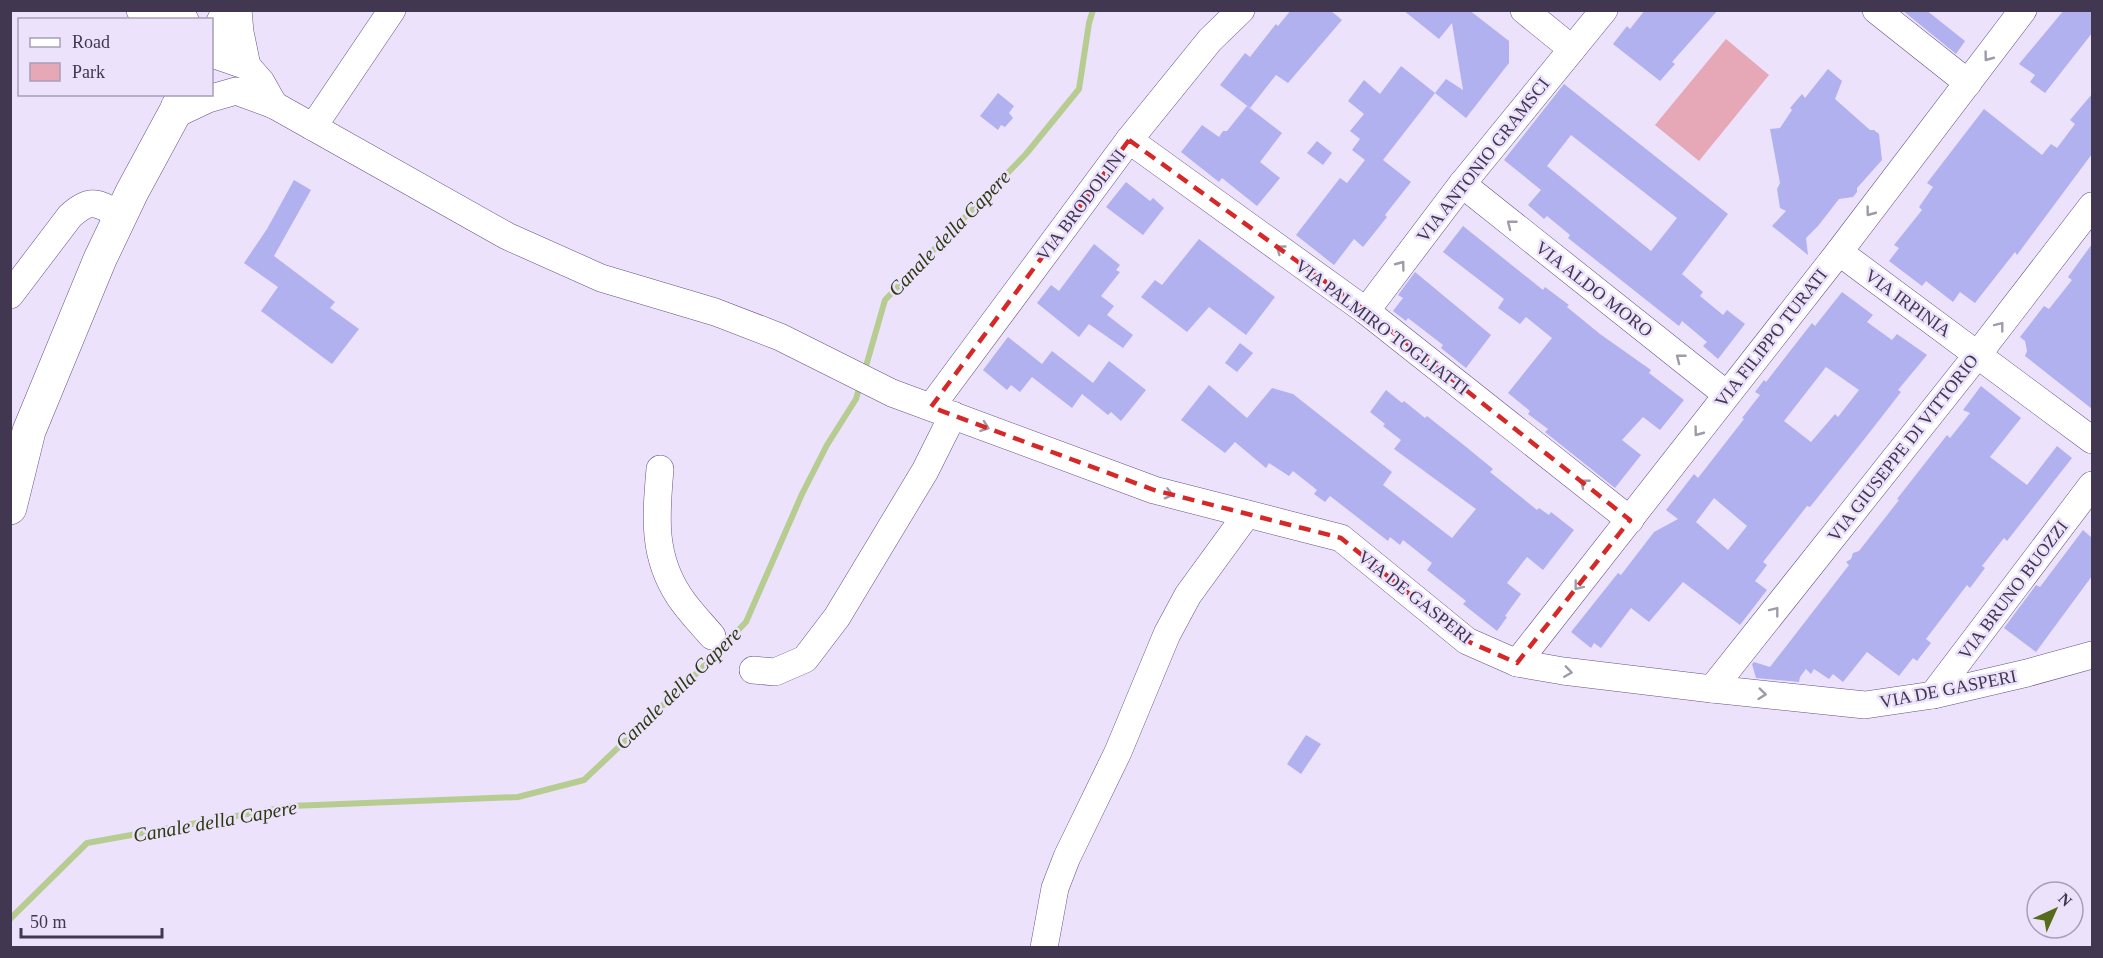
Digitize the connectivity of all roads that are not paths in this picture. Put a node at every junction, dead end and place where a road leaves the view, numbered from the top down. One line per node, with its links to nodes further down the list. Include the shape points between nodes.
1 (229, 10): 9 (main road)
2 (238, 10): 13 (street)
3 (392, 10): 18 (street)
4 (1241, 10): 19 (street, VIA BRODOLINI, via 1210,40)
5 (1524, 10): 10 (street)
6 (1604, 10): 10 (street, VIA ANTONIO GRAMSCI)
7 (1876, 10): 14 (street)
8 (2023, 10): 14 (street, VIA FILIPPO TURATI, one-way to 14)
9 (213, 43)
10 (1572, 49): 20 (street, VIA ANTONIO GRAMSCI)
11 (213, 55): 13 (street)
12 (213, 56): 15 (street)
13 (247, 66): 17 (street)
14 (1968, 83): 23 (street, VIA FILIPPO TURATI, one-way to 23)
15 (236, 91): 16 (street, via 208,99); 17 (street, VIA DE GASPERI)
16 (178, 101): 22 (main road)
17 (274, 105): 18 (street, VIA DE GASPERI)
18 (313, 127): 28 (street, VIA DE GASPERI, via 507,236 601,278 715,312 780,337 892,393)
19 (1129, 141): 25 (street, VIA PALMIRO TOGLIATTI, one-way to 19); 28 (street, VIA BRODOLINI)
20 (1461, 184): 25 (street, VIA ANTONIO GRAMSCI, one-way to 20); 27 (street, VIA ALDO MORO, one-way to 20)
21 (2092, 206): 26 (street, VIA GIUSEPPE DI VITTORIO, one-way to 21)
22 (120, 215): 24 (street, via 98,203 82,206 70,216); 32 (main road, via 29,431)
23 (1839, 252): 26 (street, VIA IRPINIA); 27 (street, VIA FILIPPO TURATI)
24 (10, 295)
25 (1366, 311): 34 (street, VIA PALMIRO TOGLIATTI, one-way to 25)
26 (1978, 354): 29 (street, VIA IRPINIA); 39 (street, VIA GIUSEPPE DI VITTORIO, one-way to 26)
27 (1726, 394): 34 (street, VIA FILIPPO TURATI, one-way to 34)
28 (942, 411): 33 (street, VIA DE GASPERI, one-way to 33, via 1154,490); 38 (street, VIA BRODOLINI, via 925,471 843,608 805,659 775,672)
29 (2092, 440)
30 (660, 469): 35 (street, via 656,519 660,555 680,598)
31 (2092, 485): 40 (street, VIA BRUNO BUOZZI)
32 (10, 508)
33 (1247, 514): 37 (street, VIA DE GASPERI, via 1341,538 1467,640); 41 (street, via 1188,595 1167,634 1119,752 1067,857 1055,888)
34 (1630, 520): 37 (street, VIA FILIPPO TURATI, one-way to 37)
35 (712, 636)
36 (2092, 656): 40 (street, VIA DE GASPERI)
37 (1517, 663): 39 (street, VIA DE GASPERI, one-way to 39)
38 (753, 670)
39 (1712, 689): 40 (street, VIA DE GASPERI, one-way to 40, via 1865,705)
40 (1933, 695)
41 (1044, 948)

